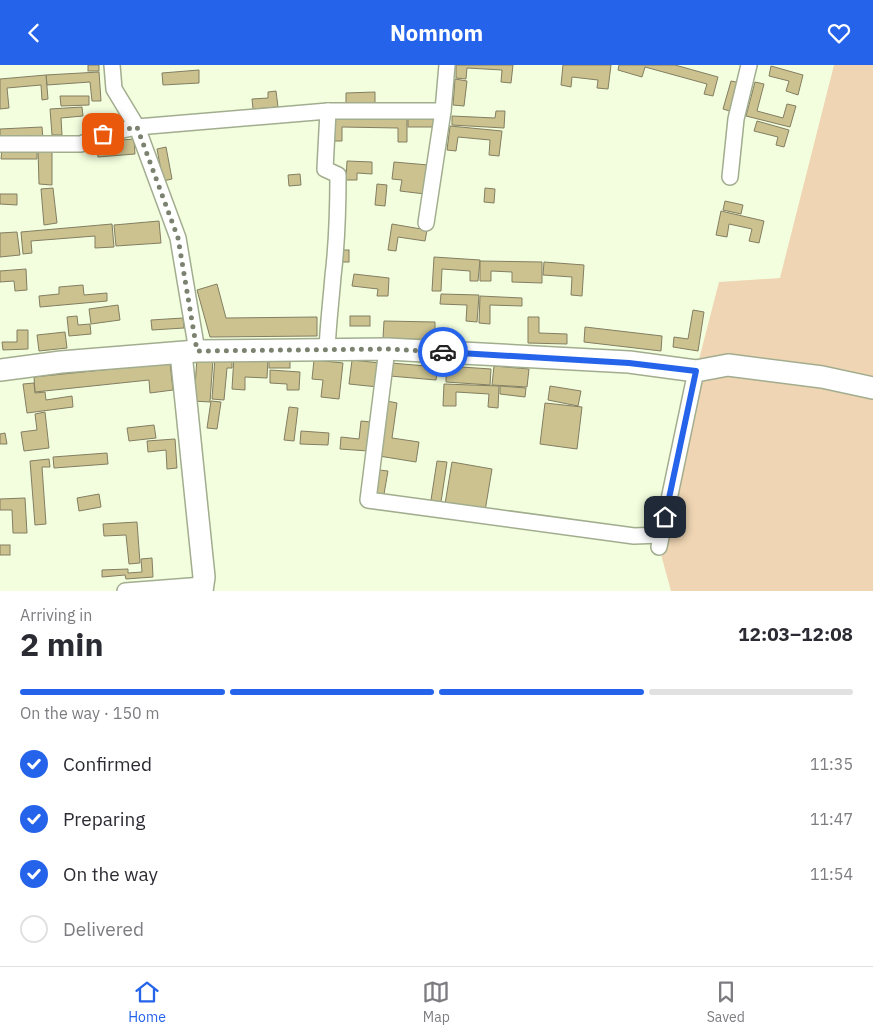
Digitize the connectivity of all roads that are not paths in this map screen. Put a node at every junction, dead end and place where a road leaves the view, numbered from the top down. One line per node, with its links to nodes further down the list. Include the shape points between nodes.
1 (112, 65): 6 (street, via 114,89)
2 (447, 65): 5 (street)
3 (749, 65): 8 (street, via 736,119)
4 (328, 111): 5 (street); 6 (street); 11 (street, via 325,169 338,175)
5 (443, 111): 9 (street)
6 (137, 127): 7 (street, via 103,134 81,144); 12 (street, via 178,238)
7 (0, 145)
8 (730, 177)
9 (426, 223)
10 (387, 349): 11 (street); 14 (street, via 629,363); 14 (street, via 368,500 660,541)
11 (327, 350): 12 (street)
12 (189, 352): 13 (street, via 61,361); 16 (street, via 204,577)
13 (0, 370)
14 (696, 371): 15 (street, via 728,365 822,377)
15 (873, 389)
16 (202, 588): 17 (street)
17 (125, 591)

